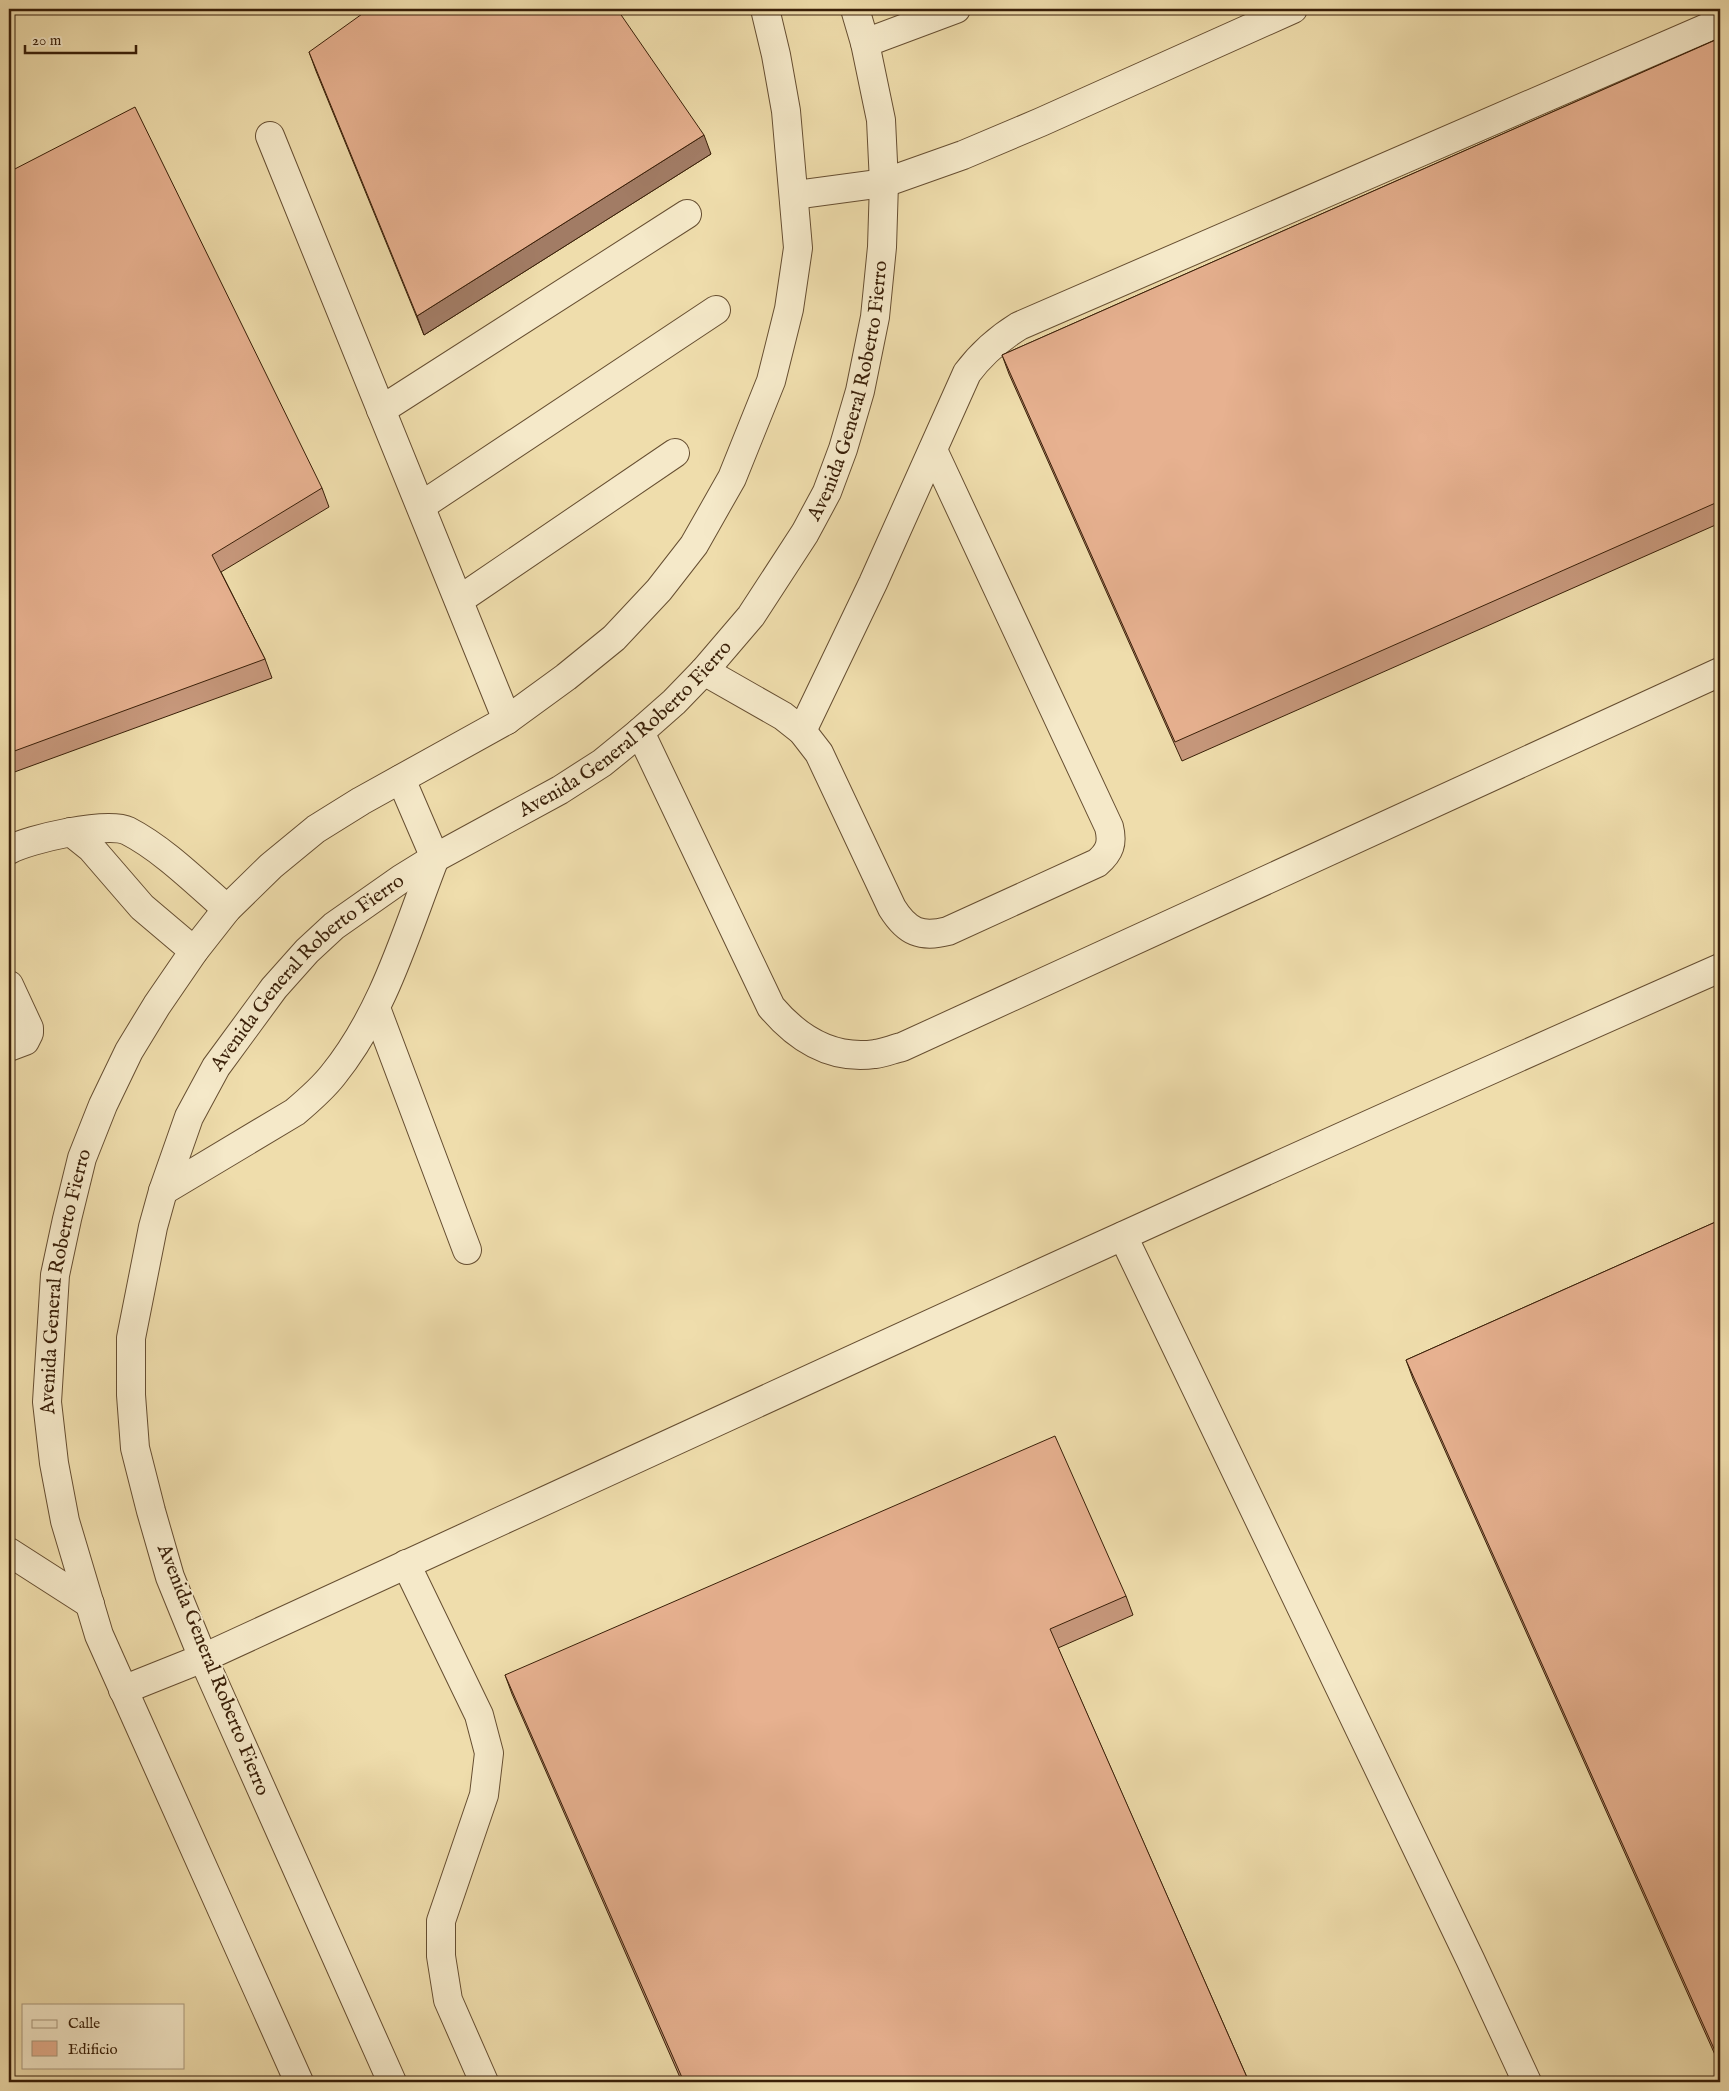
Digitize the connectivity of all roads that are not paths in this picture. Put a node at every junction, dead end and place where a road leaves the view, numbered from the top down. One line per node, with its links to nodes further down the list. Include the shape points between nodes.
1 (765, 9): 9 (street, Avenida General Roberto Fierro, via 786,111)
2 (854, 9): 6 (street, Avenida General Roberto Fierro)
3 (956, 9): 6 (street)
4 (1293, 9): 8 (street, via 1041,122)
5 (1720, 22): 13 (street, via 1019,326 981,355 967,373)
6 (865, 42): 8 (street, Avenida General Roberto Fierro, via 881,120)
7 (270, 136): 12 (street)
8 (884, 184): 9 (street); 17 (street, Avenida General Roberto Fierro, via 875,317 860,391 837,466 827,492 776,580 751,616)
9 (794, 195): 19 (street, Avenida General Roberto Fierro, via 798,248 789,309 771,381 732,478 694,544 659,590 614,638)
10 (687, 214): 12 (street)
11 (716, 310): 15 (street)
12 (381, 410): 15 (street)
13 (933, 450): 20 (street); 20 (street, via 1109,827 1111,846 1097,863 948,931 923,934 911,930 892,908 819,753)
14 (675, 453): 16 (street)
15 (421, 506): 16 (street)
16 (460, 600): 19 (street)
17 (704, 671): 20 (street); 21 (street, Avenida General Roberto Fierro)
18 (1720, 672): 21 (street, via 902,1047 876,1054 852,1055 820,1046 787,1026 771,1007)
19 (507, 720): 22 (street, Avenida General Roberto Fierro)
20 (802, 730)
21 (640, 732): 25 (street, Avenida General Roberto Fierro, via 602,763 560,790)
22 (400, 779): 25 (street); 26 (street, Avenida General Roberto Fierro, via 316,829 271,866)
23 (71, 832): 24 (street); 26 (street, via 126,830 151,846); 27 (street, via 91,848 142,907)
24 (9, 850)
25 (435, 858): 30 (street); 32 (street, Avenida General Roberto Fierro, via 334,926 274,988 216,1067 189,1117)
26 (227, 909): 27 (street, Avenida General Roberto Fierro)
27 (194, 951): 37 (street, Avenida General Roberto Fierro, via 128,1050 103,1104 82,1158 55,1275 47,1402 65,1521)
28 (1720, 968): 33 (street)
29 (9, 985): 31 (street, via 29,1028 25,1042)
30 (376, 1008): 32 (street, via 350,1053 314,1096 287,1117); 34 (street)
31 (9, 1047)
32 (163, 1191): 38 (street, Avenida General Roberto Fierro, via 131,1338 135,1448 170,1576)
33 (1123, 1236): 36 (street); 43 (street)
34 (467, 1250)
35 (9, 1552): 37 (street)
36 (406, 1564): 38 (street); 42 (street, via 479,1715 488,1752 484,1794 441,1921 440,1956 448,2000)
37 (90, 1604): 39 (street, Avenida General Roberto Fierro, via 99,1635)
38 (203, 1658): 39 (street); 41 (street, Avenida General Roberto Fierro)
39 (124, 1690): 40 (street, Avenida General Roberto Fierro)
40 (299, 2082)
41 (392, 2082)
42 (484, 2082)
43 (1527, 2082)

